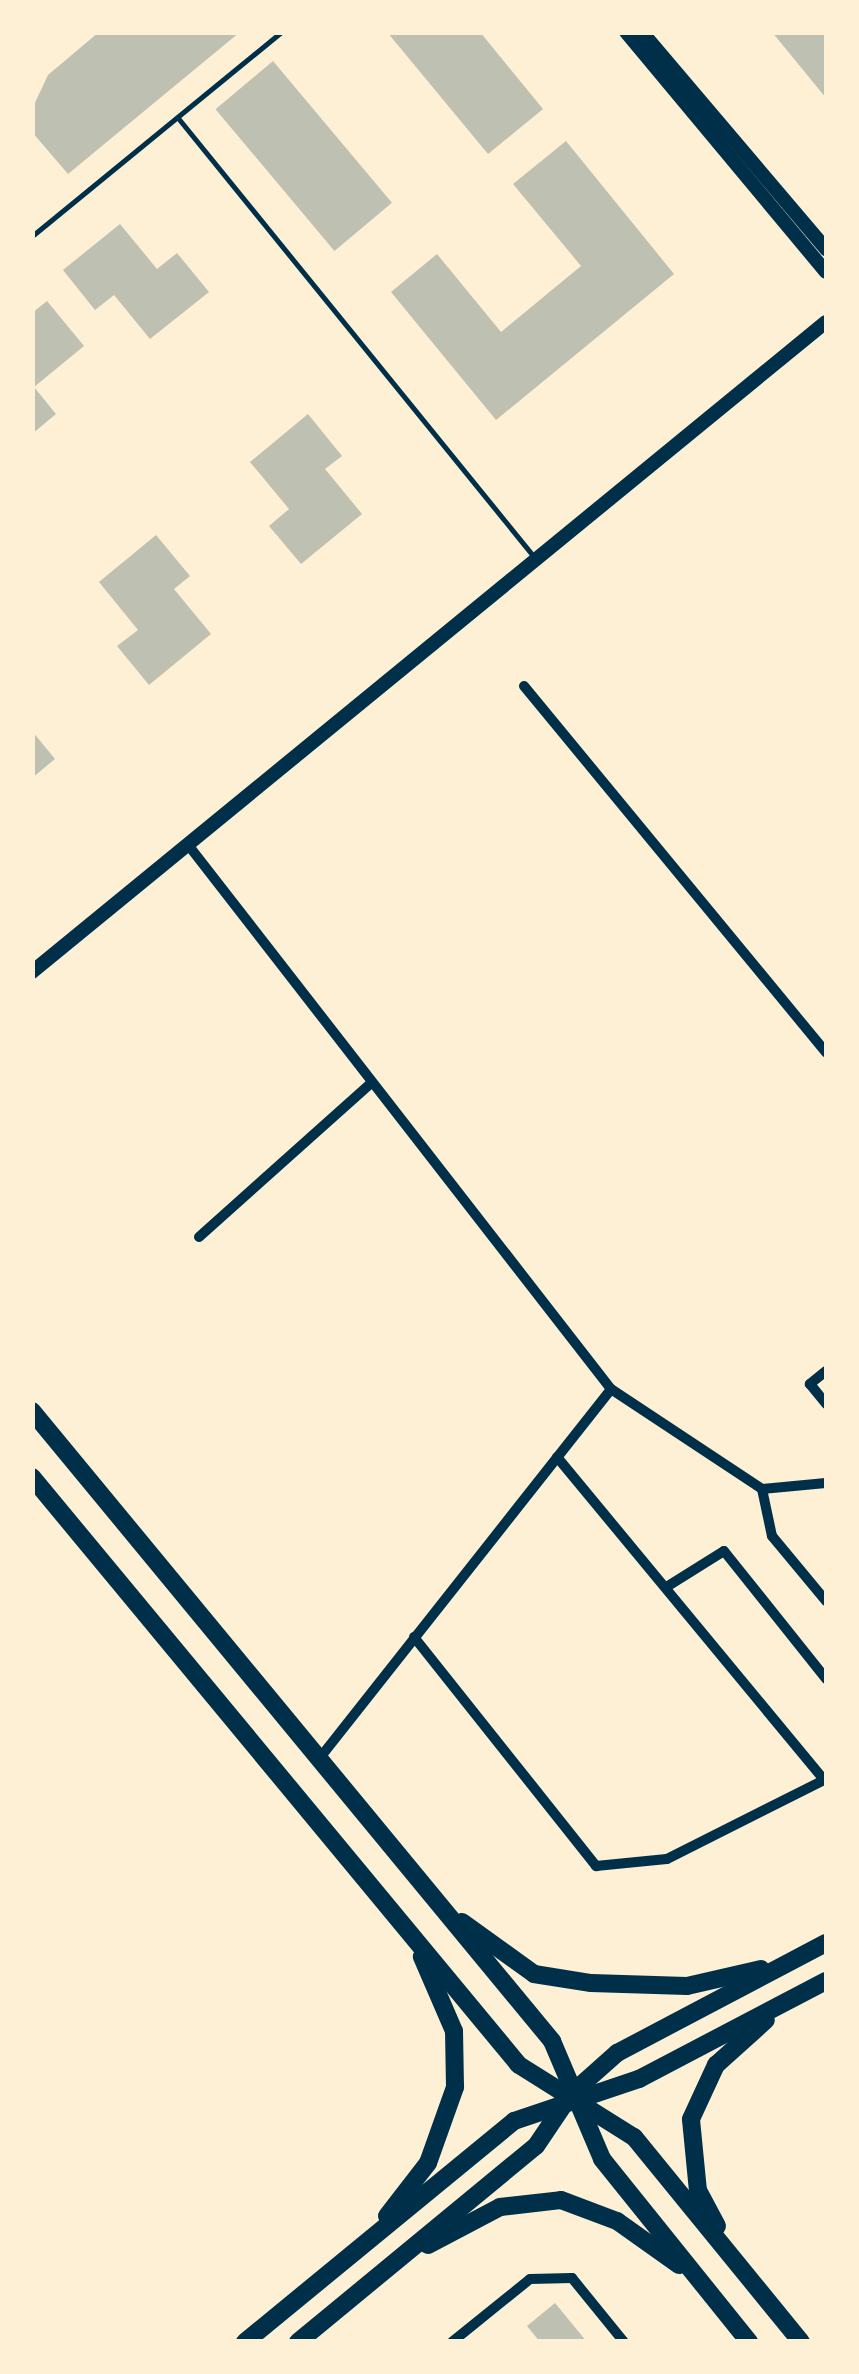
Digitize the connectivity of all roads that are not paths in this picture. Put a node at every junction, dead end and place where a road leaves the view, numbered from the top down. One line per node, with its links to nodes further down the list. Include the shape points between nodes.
1 (281, 32): 4 (lane)
2 (626, 32): 7 (street)
3 (642, 32): 6 (street)
4 (178, 118): 5 (lane); 9 (lane)
5 (32, 236)
6 (826, 249)
7 (826, 272)
8 (826, 322): 9 (street)
9 (537, 560): 11 (street)
10 (524, 686): 13 (street)
11 (189, 846): 12 (street); 14 (street)
12 (32, 972)
13 (826, 1053)
14 (370, 1083): 15 (street); 17 (street)
15 (198, 1237)
16 (826, 1371): 18 (street, via 810,1384)
17 (611, 1388): 20 (street); 23 (street)
18 (826, 1404)
19 (32, 1412): 28 (main road)
20 (557, 1457): 24 (street); 26 (street)
21 (32, 1477): 31 (main road)
22 (826, 1483): 23 (street)
23 (762, 1489): 25 (street, via 772,1536)
24 (668, 1586): 27 (street, via 724,1551); 29 (street)
25 (826, 1601)
26 (414, 1637): 28 (street); 29 (street, via 596,1866 667,1859)
27 (826, 1678)
28 (318, 1760): 30 (main road)
29 (825, 1780)
30 (441, 1907): 33 (main road, via 534,1974 687,1986); 36 (main road, via 552,2041)
31 (414, 1938): 36 (main road, via 519,2065); 37 (main road, via 454,2031 455,2087 428,2162)
32 (826, 1944): 33 (main road)
33 (786, 1964): 36 (main road, via 617,2053)
34 (826, 1981): 35 (main road)
35 (789, 2000): 36 (main road, via 638,2078); 39 (main road, via 716,2065 690,2119 698,2191)
36 (571, 2094): 37 (main road, via 514,2121); 38 (main road, via 536,2146); 39 (main road, via 634,2137); 40 (main road, via 602,2160)
37 (368, 2240): 41 (main road)
38 (396, 2261): 40 (main road, via 500,2207 561,2200 617,2221); 42 (main road)
39 (736, 2262): 46 (main road)
40 (696, 2276): 45 (main road)
41 (245, 2342)
42 (298, 2342)
43 (452, 2342): 44 (street, via 530,2279 572,2278)
44 (624, 2342)
45 (749, 2342)
46 (801, 2342)

